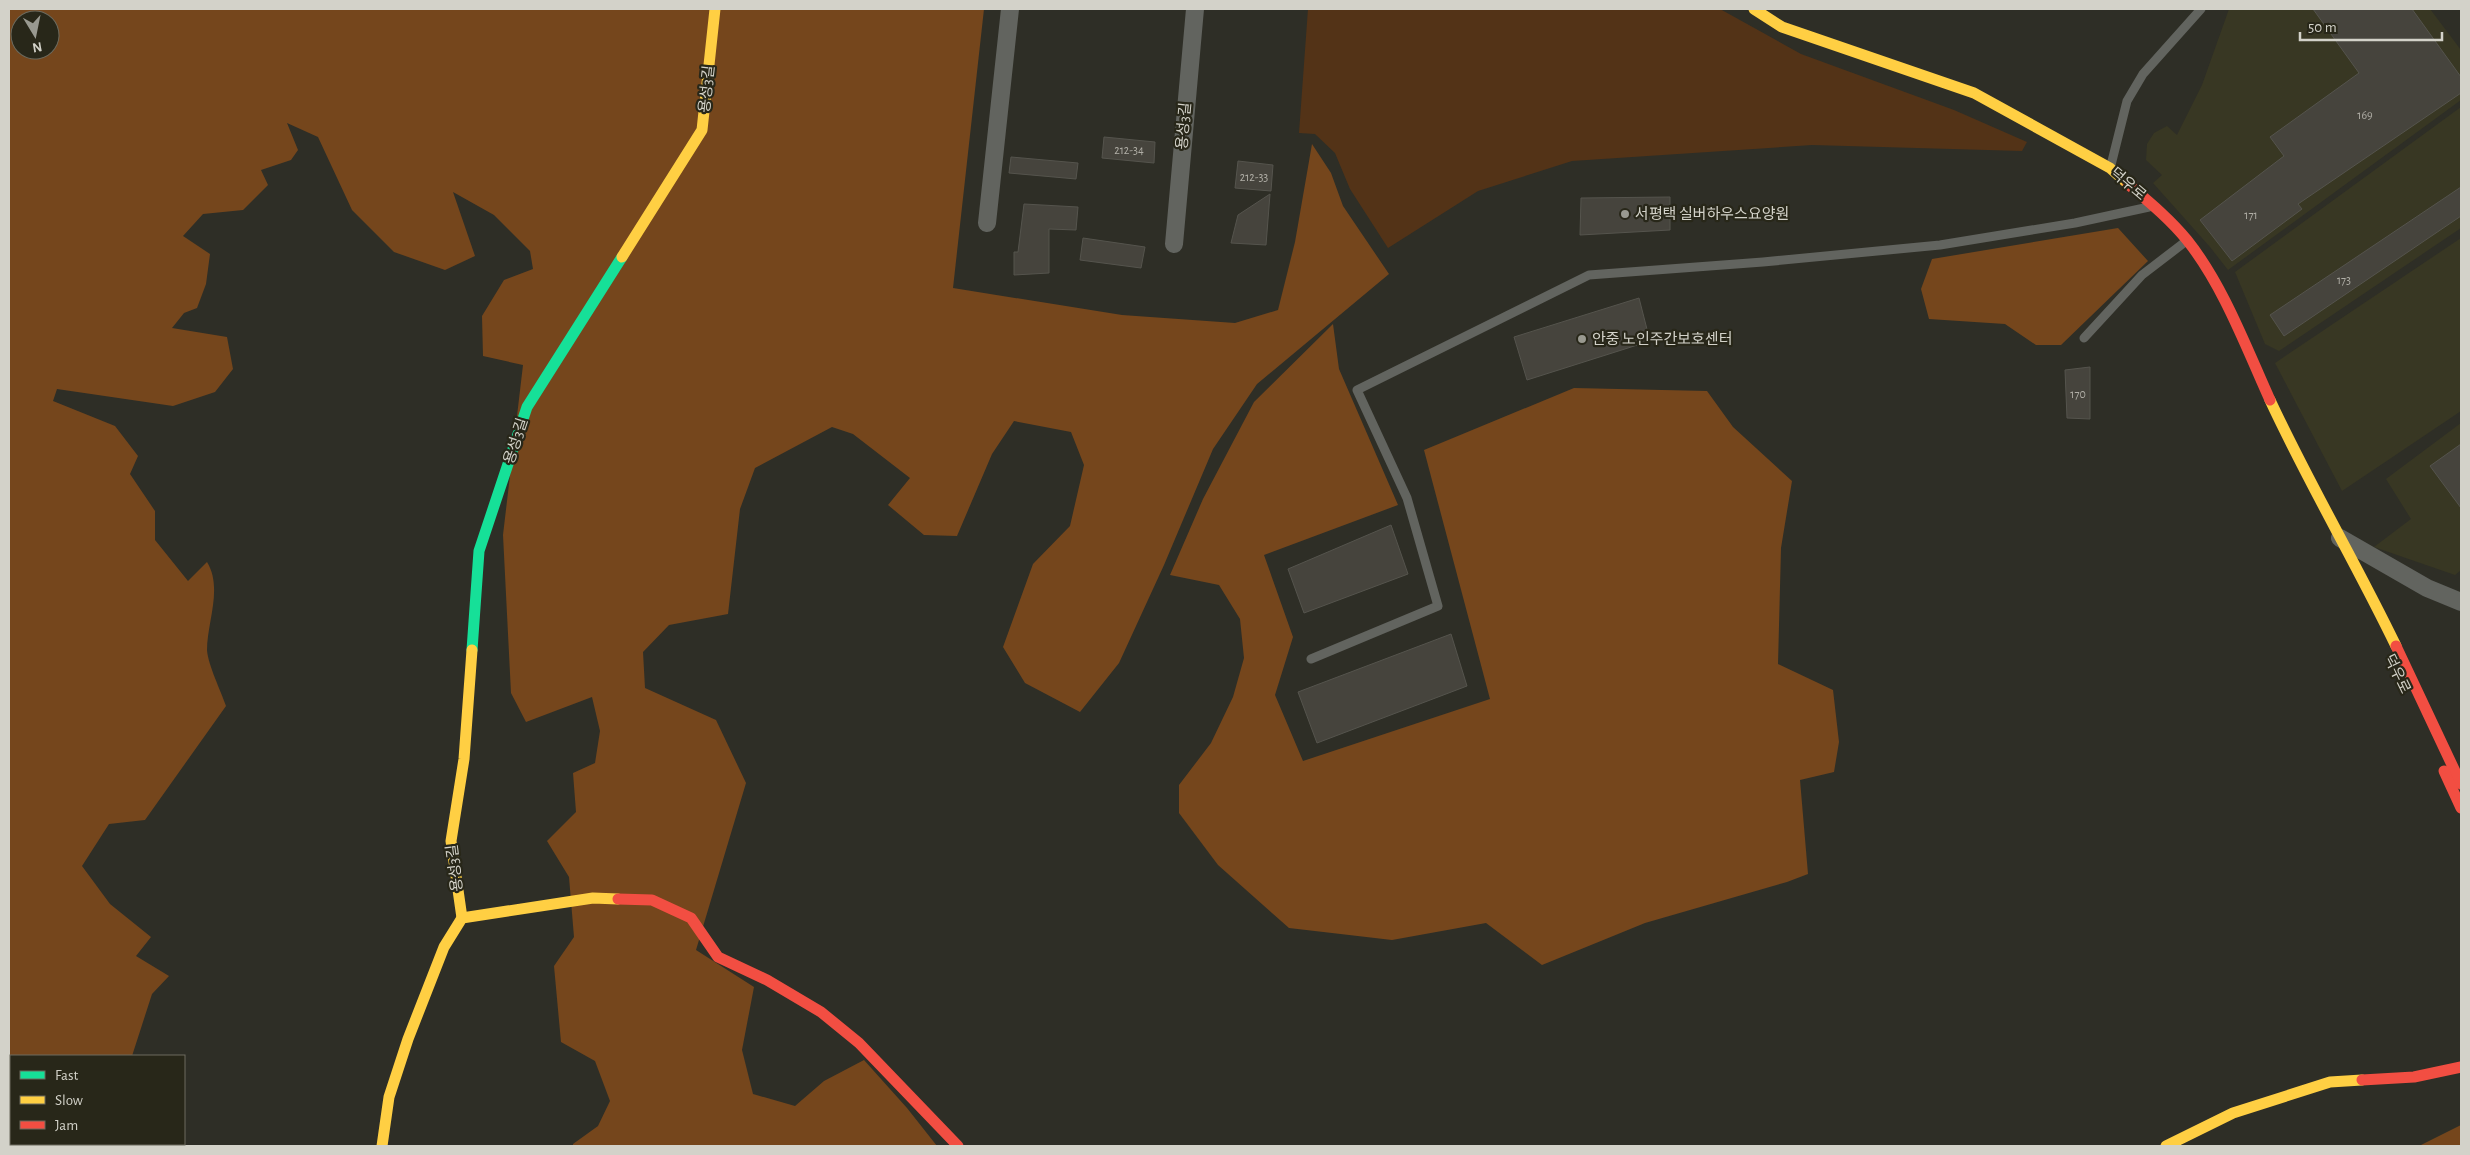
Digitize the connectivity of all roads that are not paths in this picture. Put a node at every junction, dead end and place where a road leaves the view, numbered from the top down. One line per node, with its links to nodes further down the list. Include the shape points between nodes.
1 (715, 9): 17 (street, 용성3길, via 702,130 527,407 479,551 464,759 451,842)
2 (1010, 9): 8 (street)
3 (1195, 9): 10 (street, 용성3길)
4 (1754, 9): 6 (street, 덕우로, via 1782,27 1974,93)
5 (2201, 9): 6 (lane, via 2143,74 2127,100)
6 (2110, 168): 7 (street, 덕우로)
7 (2154, 206): 9 (street, 덕우로); 14 (lane, via 2075,223 1940,245 1589,275 1357,390 1407,498 1438,606)
8 (988, 223)
9 (2187, 240): 11 (lane, via 2142,275); 12 (street, 덕우로, via 2222,295)
10 (1174, 244)
11 (2084, 338)
12 (2338, 537): 13 (street, via 2427,588); 15 (street, 덕우로, via 2368,588); 16 (street, 덕우로, via 2356,592)
13 (2461, 602)
14 (1311, 659)
15 (2461, 784)
16 (2461, 808)
17 (462, 918): 20 (street, via 444,947 408,1039 389,1097); 21 (street, via 593,898 652,900 691,918 718,957 767,980 821,1012 859,1043)
18 (2461, 1067): 19 (street, via 2414,1076 2330,1082 2233,1112)
19 (2184, 1143): 22 (street)
20 (382, 1146)
21 (958, 1146)
22 (2166, 1146)

